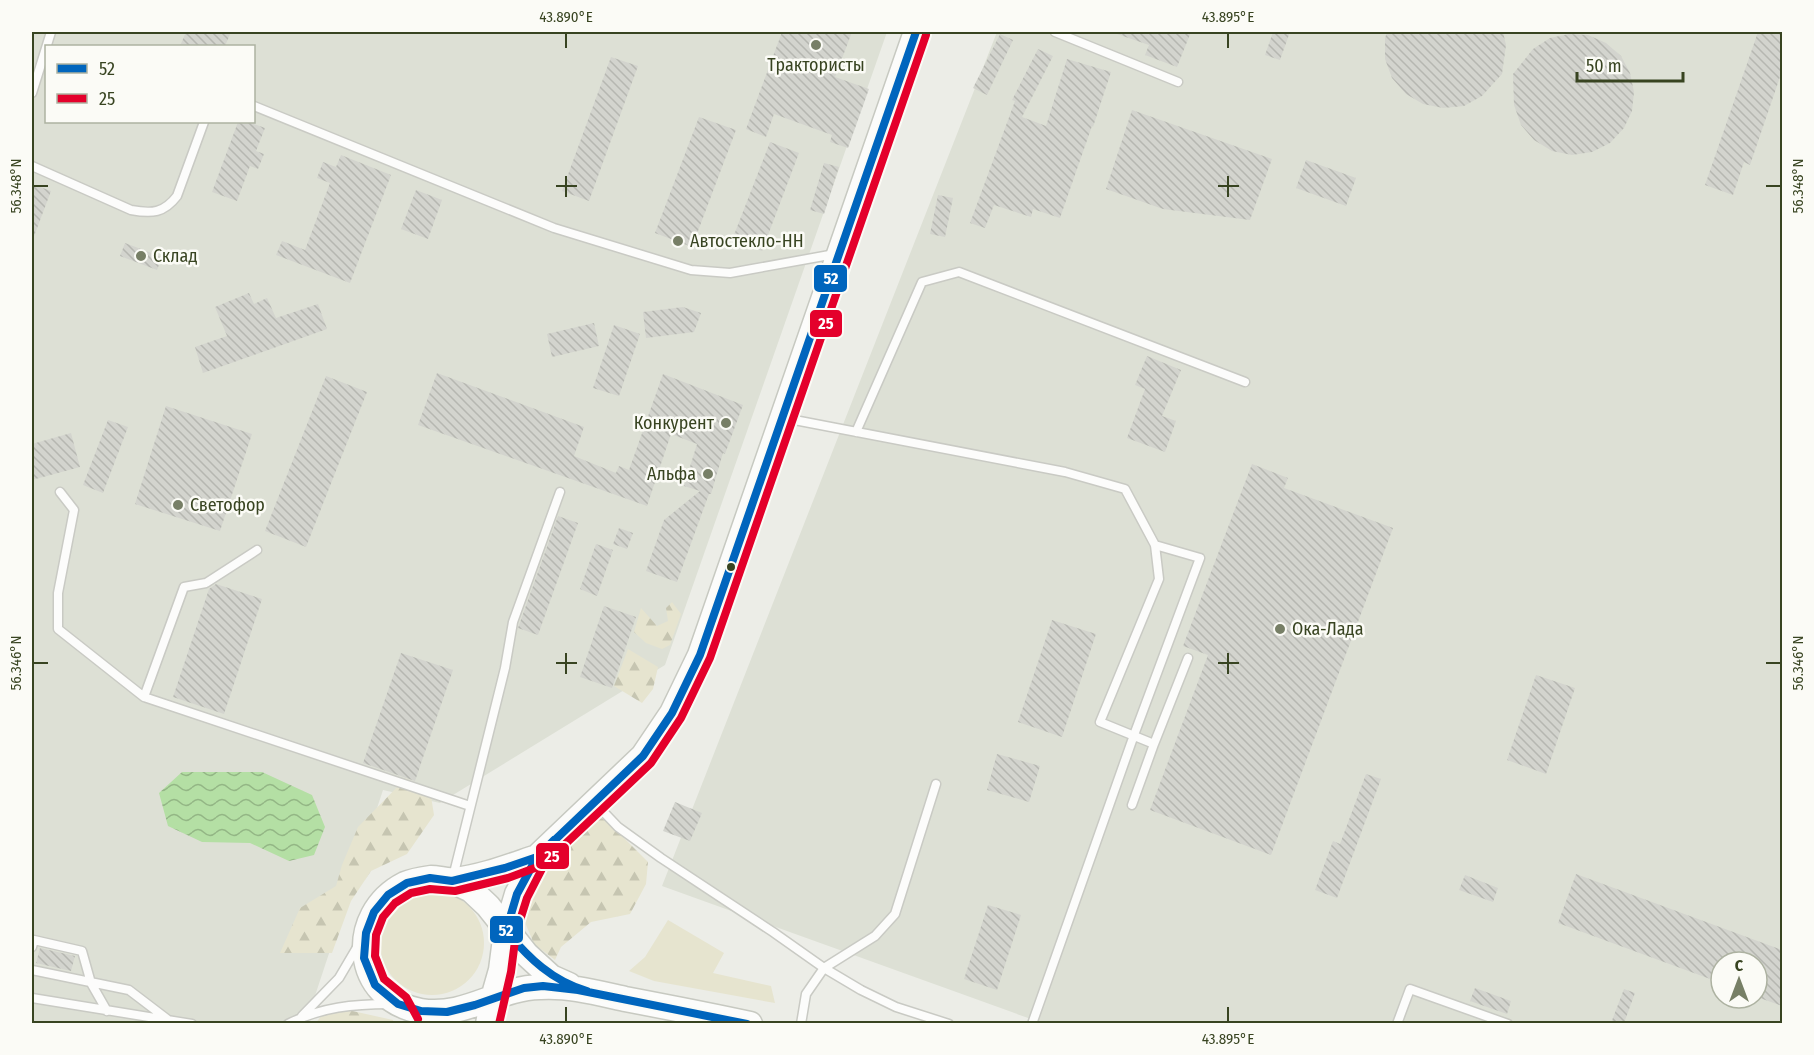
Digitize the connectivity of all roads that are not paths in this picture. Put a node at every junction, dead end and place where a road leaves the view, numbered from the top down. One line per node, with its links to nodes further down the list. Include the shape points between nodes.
1 (916, 32): 9 (street)
2 (1055, 32): 4 (lane)
3 (45, 51): 5 (lane)
4 (1178, 82)
5 (32, 93)
6 (255, 106): 9 (lane, via 554,228 691,270 730,273)
7 (204, 123): 8 (lane, via 177,196 159,211 131,210)
8 (32, 166)
9 (838, 254): 11 (street)
10 (1245, 382): 12 (lane, via 959,272 922,282)
11 (781, 417): 12 (lane); 22 (street, via 700,655 672,713 643,756)
12 (856, 432): 15 (lane, via 1065,472 1125,489)
13 (60, 492): 18 (lane, via 74,510 58,593 58,629)
14 (560, 492): 24 (lane, via 513,622)
15 (1155, 544): 19 (lane, via 1159,579 1100,722); 19 (lane, via 1200,558)
16 (257, 550): 18 (lane, via 206,583 184,587)
17 (1188, 658): 20 (lane)
18 (144, 697): 24 (lane)
19 (1134, 735): 20 (lane); 46 (lane)
20 (1154, 744): 23 (lane)
21 (936, 784): 30 (lane, via 895,914 875,936)
22 (594, 801): 25 (street); 30 (lane, via 618,827 652,852)
23 (1132, 805)
24 (471, 806): 26 (lane)
25 (537, 857): 26 (street); 27 (street, via 517,894)
26 (452, 881): 27 (street, via 471,890); 28 (street, via 430,878 407,883 388,895 374,912)
27 (506, 931): 33 (street, via 551,977); 35 (street)
28 (366, 933): 37 (street, via 364,958 375,985); 38 (lane, via 339,978)
29 (32, 947): 32 (lane, via 34,940 82,951)
30 (824, 968): 44 (lane, via 806,994); 45 (lane, via 896,1007)
31 (32, 970): 32 (lane)
32 (91, 982): 36 (lane); 39 (lane, via 129,990)
33 (578, 990): 35 (street, via 543,986); 43 (street)
34 (32, 998): 36 (lane)
35 (493, 998): 37 (street, via 447,1012); 42 (street)
36 (107, 1011): 39 (lane)
37 (403, 1014): 38 (lane, via 340,1006)
38 (302, 1016): 41 (lane)
39 (167, 1020): 40 (lane)
40 (192, 1023)
41 (288, 1023)
42 (488, 1023)
43 (750, 1023)
44 (801, 1023)
45 (949, 1023)
46 (1032, 1023)
47 (1397, 1023): 48 (lane, via 1410,989)
48 (1508, 1023)

